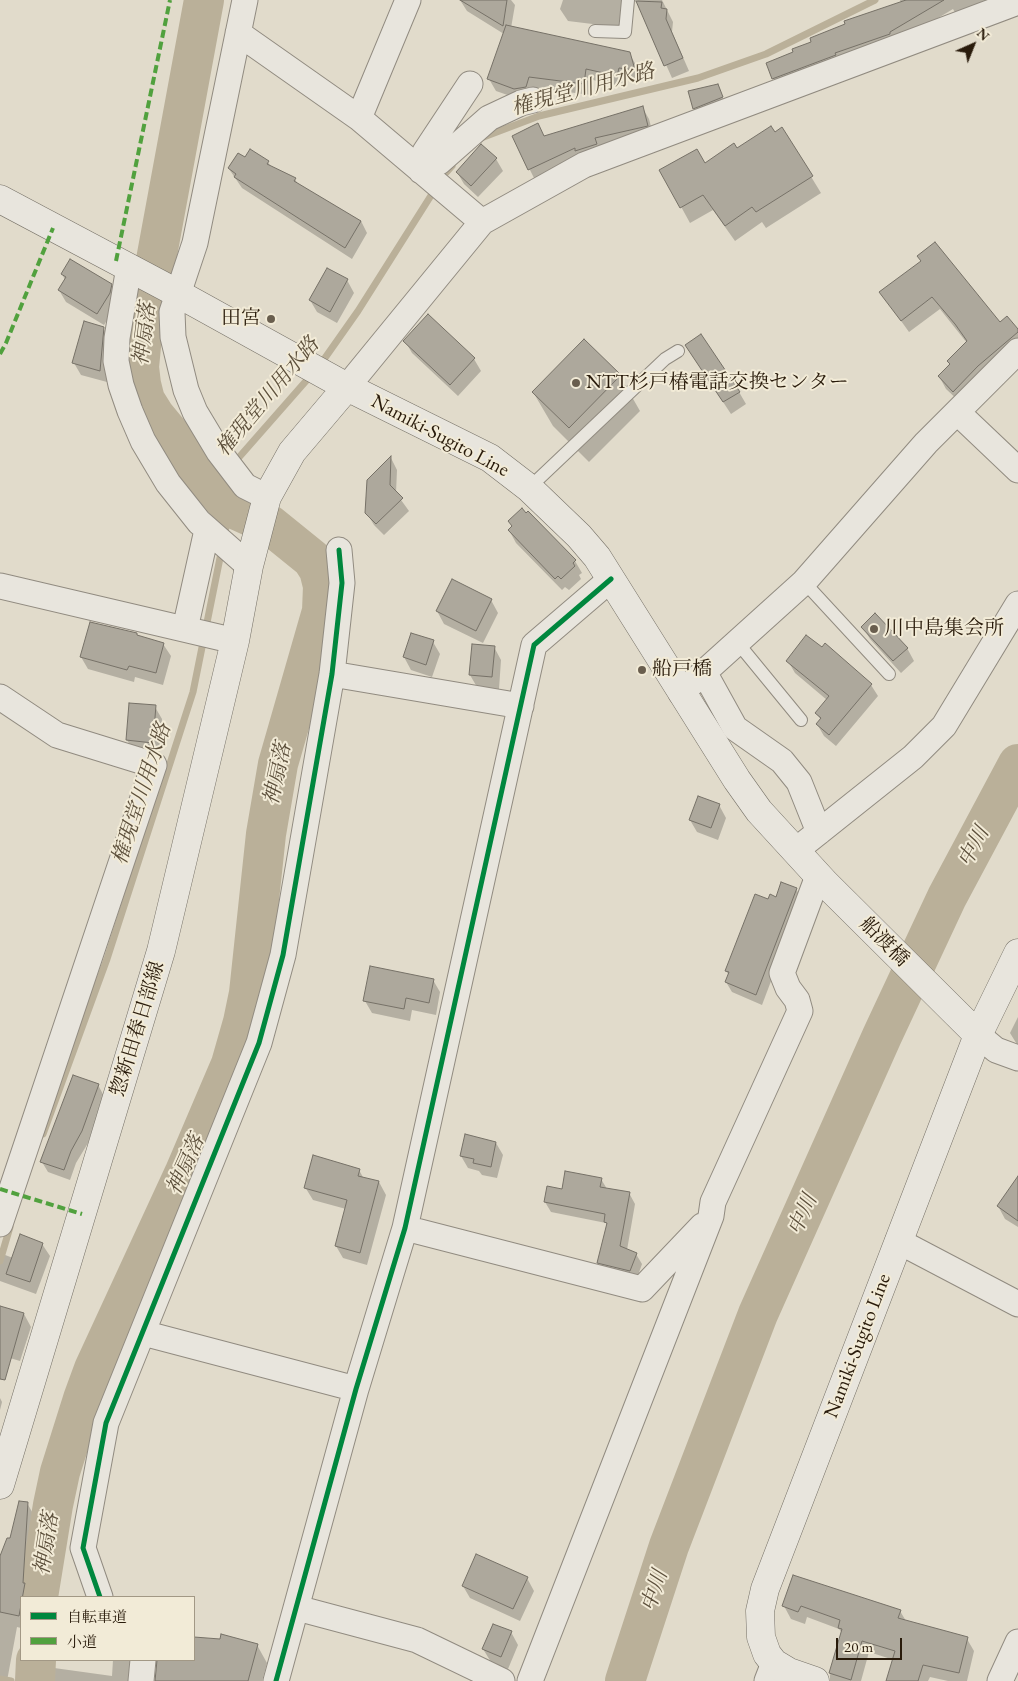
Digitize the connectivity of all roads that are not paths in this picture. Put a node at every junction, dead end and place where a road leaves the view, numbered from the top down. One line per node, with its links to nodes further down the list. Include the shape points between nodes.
1 (244, 0): 6 (street)
2 (408, 0): 9 (street)
3 (628, 0): 5 (lane, via 625,32)
4 (1018, 2): 12 (street, via 584,165)
5 (595, 31)
6 (238, 33): 9 (street); 14 (street, via 195,242)
7 (470, 84): 10 (street, via 425,152)
8 (533, 100): 10 (street, via 489,118 438,162)
9 (358, 118): 10 (street)
10 (421, 171): 12 (street)
11 (0, 199): 13 (main road)
12 (482, 222): 17 (street)
13 (129, 267): 14 (main road, Namiki-Sugito Line); 22 (street, via 116,338 121,385 143,440 168,483)
14 (177, 293): 17 (main road, Namiki-Sugito Line); 21 (street, via 172,312 173,337 192,404 219,452 245,486)
15 (678, 351): 20 (lane, via 665,359)
16 (1018, 351): 18 (street)
17 (347, 387): 20 (main road, Namiki-Sugito Line, via 490,458); 21 (main road, via 292,452)
18 (957, 412): 19 (street); 26 (street)
19 (1018, 470)
20 (529, 488): 25 (main road, Namiki-Sugito Line, via 579,536)
21 (267, 497): 24 (main road, 惣新田春日部線)
22 (207, 530): 24 (street); 29 (street)
23 (339, 550): 33 (street, via 342,583)
24 (249, 566): 30 (main road, 惣新田春日部線)
25 (612, 579): 35 (main road, Namiki-Sugito Line); 37 (street, via 534,645)
26 (804, 582): 31 (street); 34 (lane)
27 (0, 586): 29 (street)
28 (1018, 604): 39 (street, via 944,726 913,757)
29 (185, 630): 30 (street)
30 (235, 641): 52 (main road, 惣新田春日部線, via 161,951)
31 (737, 642): 32 (street); 38 (lane)
32 (704, 672): 35 (street); 39 (street, via 735,728 782,760 799,782)
33 (332, 674): 37 (street); 50 (street, via 283,955 259,1043)
34 (888, 674)
35 (681, 693): 40 (main road, Namiki-Sugito Line, via 736,780)
36 (0, 697): 46 (street, via 57,735 154,765)
37 (521, 706): 47 (street)
38 (801, 720)
39 (819, 832): 40 (street)
40 (794, 851): 41 (main road, Namiki-Sugito Line)
41 (822, 879): 43 (main road, 船渡橋); 45 (street, via 782,973 800,1011 713,1202)
42 (1018, 953): 43 (main road)
43 (978, 1034): 44 (street, via 996,1050); 48 (main road, Namiki-Sugito Line)
44 (1018, 1058)
45 (711, 1216): 47 (street, via 642,1289); 55 (street)
46 (0, 1224)
47 (404, 1228): 51 (street)
48 (898, 1241): 49 (street); 58 (main road, Namiki-Sugito Line, via 765,1589 760,1611)
49 (1018, 1304)
50 (143, 1333): 51 (street); 53 (street, via 106,1423 83,1548)
51 (356, 1389): 54 (street)
52 (0, 1485)
53 (100, 1596)
54 (297, 1608): 60 (street); 61 (street, via 417,1640)
55 (553, 1620): 61 (street); 62 (street)
56 (1018, 1642): 64 (street)
57 (143, 1661): 59 (street)
58 (770, 1672): 63 (main road, Namiki-Sugito Line, via 789,1672)
59 (141, 1681)
60 (276, 1681)
61 (503, 1681)
62 (530, 1681)
63 (815, 1681)
64 (1000, 1681)

